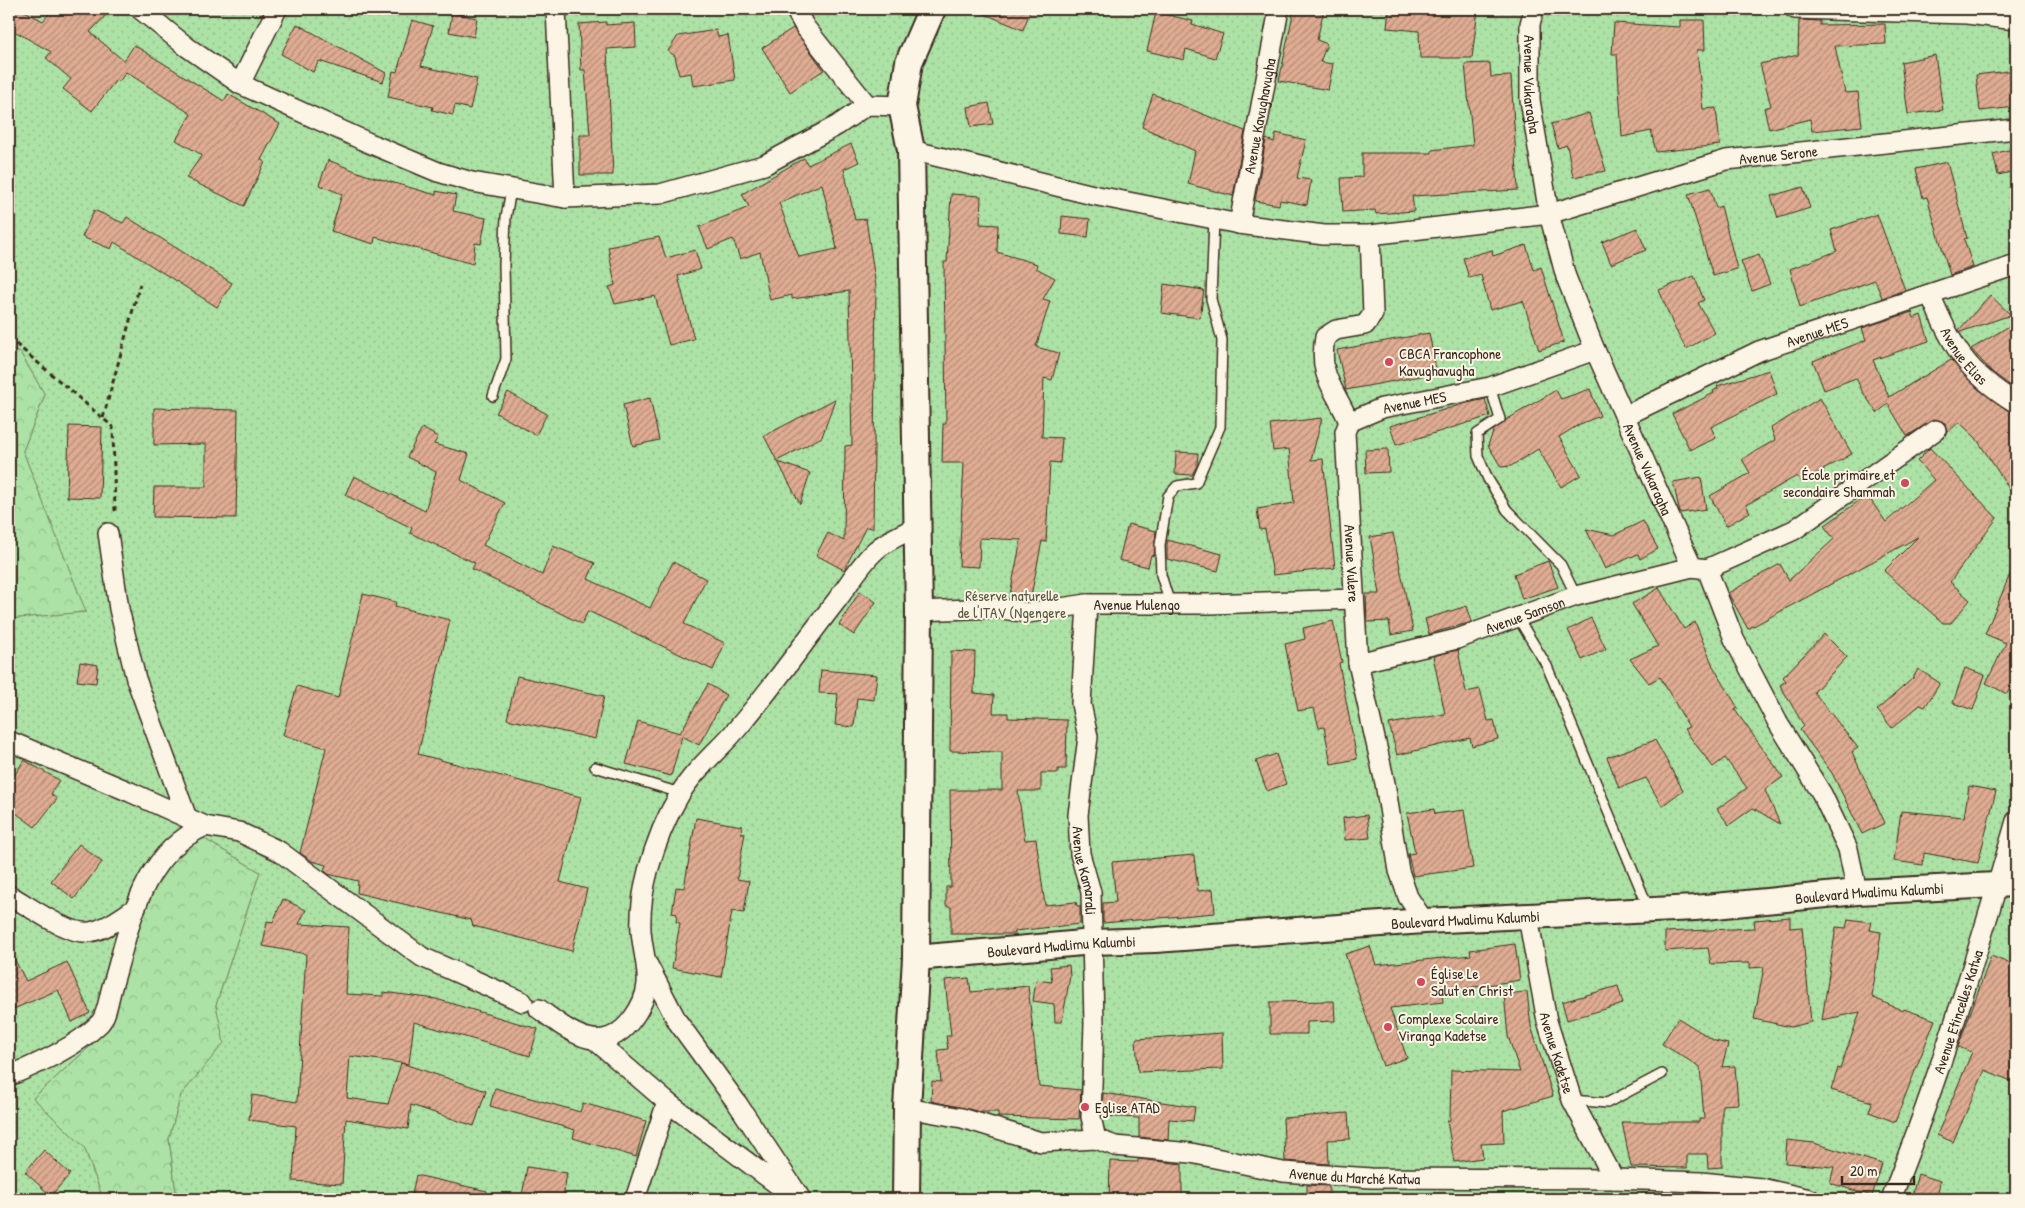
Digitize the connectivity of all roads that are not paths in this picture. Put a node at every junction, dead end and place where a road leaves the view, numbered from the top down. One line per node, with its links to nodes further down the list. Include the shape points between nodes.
1 (140, 9): 10 (street)
2 (277, 9): 10 (street)
3 (556, 9): 16 (street)
4 (795, 9): 11 (street, via 805,27)
5 (932, 9): 12 (main road, via 909,62)
6 (1279, 9): 19 (street, Avenue Kavughavugha)
7 (1534, 9): 17 (street, Avenue Vukaragha, via 1530,24 1530,100)
8 (1795, 9): 9 (street, via 1967,14)
9 (2016, 20)
10 (240, 84): 15 (street, via 438,172)
11 (867, 105): 12 (street); 16 (street, via 838,125 764,165 660,194)
12 (902, 106): 14 (main road)
13 (2016, 129): 17 (street, Avenue Serone, via 1726,160)
14 (911, 150): 18 (street, Avenue Serone, via 1093,196); 30 (main road)
15 (511, 190): 16 (street); 25 (lane, via 504,265 506,360)
16 (565, 198)
17 (1549, 214): 20 (street, Avenue Serone); 23 (street, Avenue Vukaragha, via 1566,277)
18 (1214, 219): 19 (street, Avenue Serone); 36 (lane, via 1211,299 1222,340 1220,427 1196,483 1177,486 1168,496 1160,545 1161,575)
19 (1239, 224): 20 (street, Avenue Serone, via 1324,235)
20 (1370, 235): 28 (street, Avenue Vulere, via 1373,314 1366,325 1336,330 1325,337 1322,356 1325,377 1340,399)
21 (2016, 265): 22 (street, Avenue MES)
22 (1930, 294): 26 (street, Avenue Elias, via 1944,329 1967,365); 27 (street, Avenue MES, via 1759,351)
23 (1595, 350): 24 (street, Avenue MES); 27 (street, Avenue Vukaragha)
24 (1490, 387): 28 (street, Avenue MES, via 1382,408); 33 (lane, via 1500,419 1477,434 1478,456 1508,510 1561,565)
25 (493, 396)
26 (2016, 403)
27 (1625, 416): 32 (street, Avenue Vukaragha)
28 (1349, 422): 34 (street, Avenue Vulere, via 1345,432)
29 (1936, 430): 32 (street, Avenue Samson, via 1794,530)
30 (919, 525): 37 (main road); 42 (street, via 877,549 742,724)
31 (108, 533): 43 (street, via 119,608 136,679)
32 (1699, 568): 33 (street, Avenue Samson); 47 (street, Avenue Vukaragha, via 1778,723 1822,794 1848,849)
33 (1576, 596): 38 (street, Avenue Samson)
34 (1354, 599): 36 (street, Avenue Mulengo); 39 (street, Avenue Vulere)
35 (1087, 604): 36 (street, Avenue Mulengo); 37 (street, Avenue Mulengo, via 1028,613 996,608); 53 (street, Avenue Kamarali, via 1081,704 1088,737 1078,815 1080,854 1091,892)
36 (1170, 604)
37 (919, 611): 54 (main road)
38 (1518, 618): 39 (street, Avenue Samson, via 1457,639); 50 (lane, via 1547,666)
39 (1358, 663): 52 (street, Avenue Vulere, via 1385,783 1399,872 1408,897)
40 (9, 741): 43 (street)
41 (595, 767): 42 (lane)
42 (680, 793): 55 (street, via 651,862 642,901 641,932)
43 (187, 818): 45 (street)
44 (2016, 821): 46 (street, Avenue Etincelles Katwa)
45 (205, 826): 49 (street, via 189,834 169,851 144,884); 56 (street, via 239,832 278,851 422,957 531,1005 572,1033)
46 (2007, 885): 47 (street, Boulevard Mwalimu Kalumbi); 69 (street, Avenue Etincelles Katwa)
47 (1857, 892): 50 (street, Boulevard Mwalimu Kalumbi)
48 (9, 895): 49 (street, via 68,929 88,932 104,927)
49 (136, 908): 58 (street, via 102,1021 59,1052)
50 (1649, 911): 51 (street, Boulevard Mwalimu Kalumbi)
51 (1528, 917): 52 (street, Boulevard Mwalimu Kalumbi); 59 (street, Avenue Kadetse, via 1547,1021)
52 (1424, 921): 53 (street, Boulevard Mwalimu Kalumbi)
53 (1093, 942): 54 (street, Boulevard Mwalimu Kalumbi); 62 (street, Avenue Kamarali, via 1091,1117)
54 (916, 958): 61 (main road)
55 (648, 965): 56 (street, via 643,1001 632,1019 615,1034); 66 (street, via 677,1021)
56 (595, 1040): 60 (street)
57 (1662, 1074): 59 (lane, via 1607,1103)
58 (9, 1076)
59 (1572, 1100): 63 (street, Avenue Kadetse)
60 (667, 1102): 64 (street); 65 (street)
61 (907, 1108): 62 (street, Avenue du Marché Katwa, via 962,1118 1041,1142); 67 (main road)
62 (1096, 1139): 63 (street, Avenue du Marché Katwa, via 1115,1146 1191,1154 1283,1172 1371,1178)
63 (1614, 1179): 68 (street, Avenue du Marché Katwa, via 1760,1188)
64 (635, 1199)
65 (797, 1199)
66 (802, 1199)
67 (906, 1199)
68 (1810, 1199)
69 (1891, 1199)

